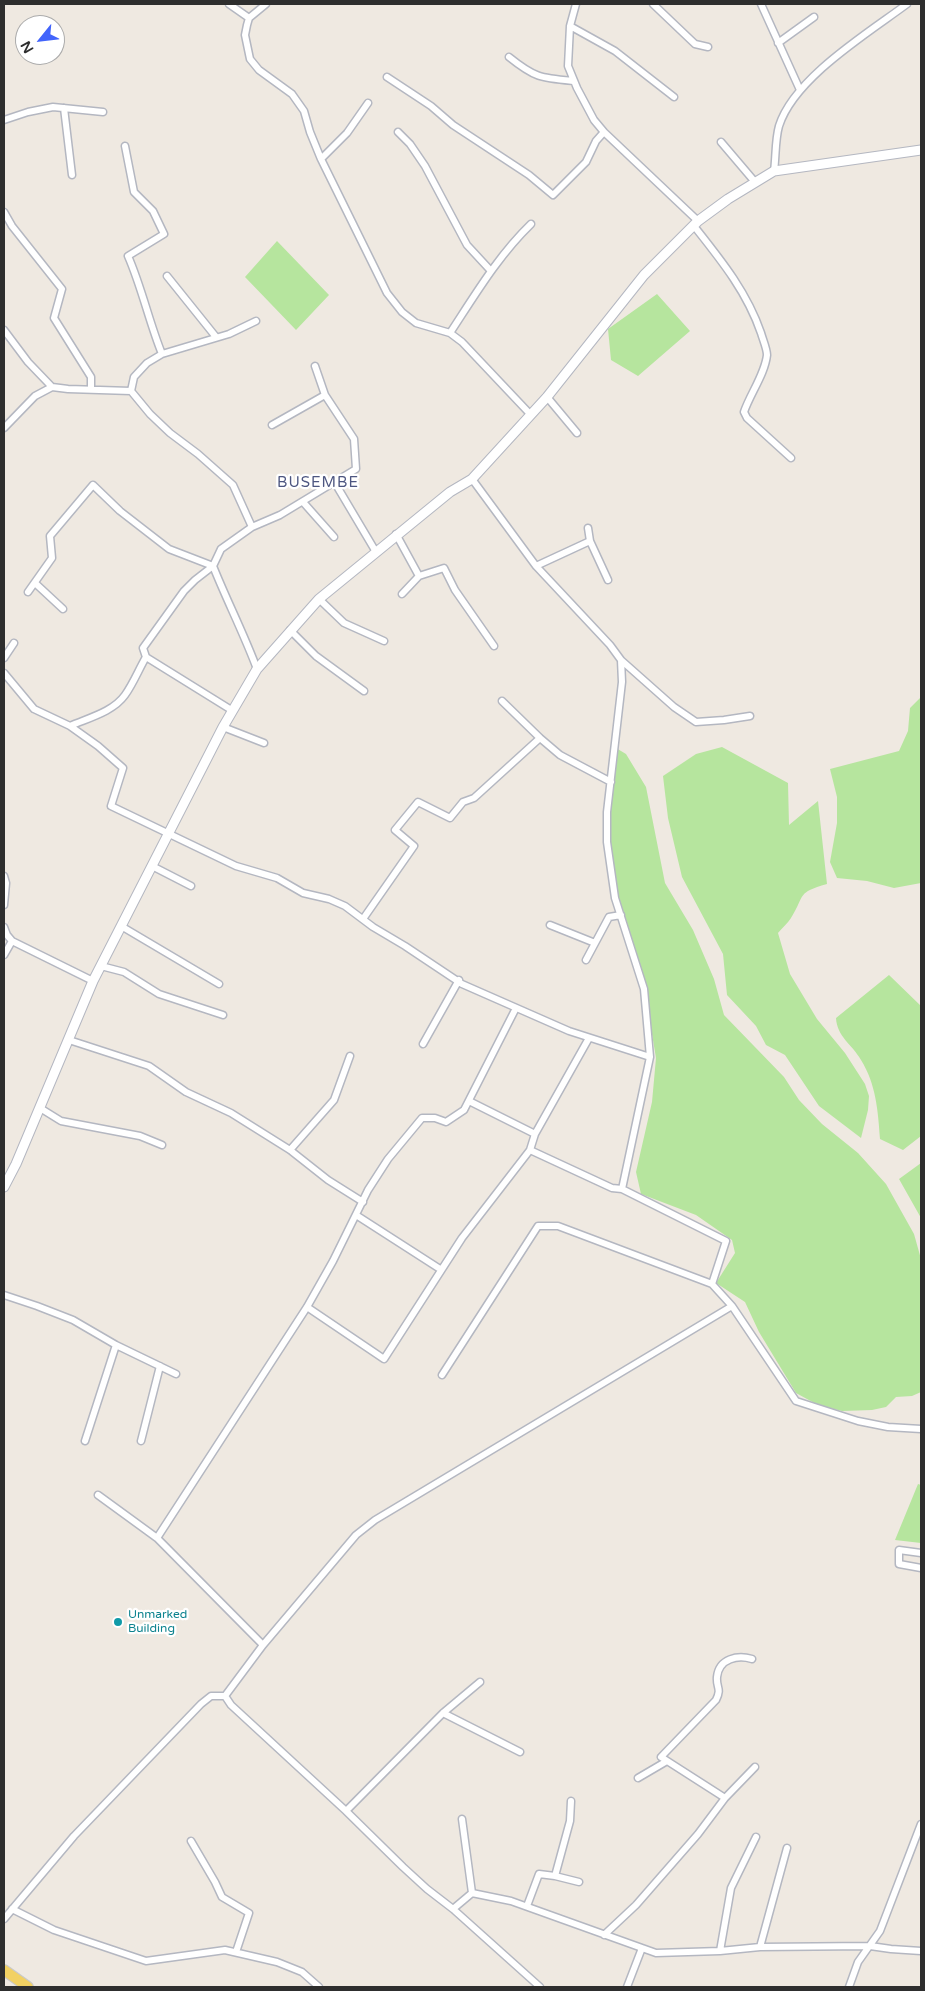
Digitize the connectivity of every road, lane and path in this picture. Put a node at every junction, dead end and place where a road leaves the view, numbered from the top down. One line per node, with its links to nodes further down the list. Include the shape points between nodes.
1 (229, 4): 8 (street)
2 (266, 4): 8 (street)
3 (576, 4): 9 (street)
4 (654, 4): 11 (street, via 695,44)
5 (761, 4): 10 (street)
6 (907, 4): 15 (street, via 827,64)
7 (814, 17): 10 (street)
8 (249, 18): 26 (street, via 244,35 250,59 299,103)
9 (570, 26): 14 (street, via 568,66); 16 (street, via 616,51)
10 (778, 43): 15 (street)
11 (708, 46)
12 (508, 57): 14 (street, via 537,76)
13 (387, 77): 22 (street, via 553,194 586,162)
14 (574, 81): 22 (street, via 594,120)
15 (800, 90): 27 (street, via 779,127)
16 (674, 97)
17 (368, 103): 26 (street, via 347,133)
18 (64, 108): 19 (street); 20 (street, via 45,108); 28 (street)
19 (103, 112)
20 (4, 120)
21 (398, 132): 33 (street, via 425,166 467,245)
22 (604, 132): 32 (street)
23 (722, 142): 29 (street)
24 (125, 146): 39 (street, via 134,192 154,211 164,234 128,256)
25 (921, 150): 27 (street)
26 (321, 158): 37 (street, via 387,293 416,323)
27 (774, 171): 29 (street)
28 (72, 175)
29 (755, 182): 32 (street)
30 (4, 212): 42 (street, via 62,288 54,318 91,377)
31 (531, 224): 33 (street)
32 (696, 224): 45 (street, via 644,275); 50 (street, via 742,289 767,354 744,412)
33 (491, 271): 37 (street)
34 (167, 276): 38 (street)
35 (256, 321): 38 (street)
36 (4, 330): 41 (street)
37 (450, 333): 46 (street)
38 (216, 337): 39 (street)
39 (162, 354): 43 (street, via 147,363 134,377)
40 (315, 366): 44 (street)
41 (52, 387): 42 (street); 47 (street, via 35,396)
42 (91, 389): 43 (street)
43 (131, 390): 54 (street, via 170,433 233,485)
44 (325, 395): 48 (street); 52 (street, via 354,439 356,469)
45 (547, 397): 46 (street); 49 (street)
46 (531, 415): 51 (street)
47 (5, 425)
48 (272, 425)
49 (577, 433)
50 (790, 458)
51 (472, 478): 56 (street); 61 (street)
52 (335, 483): 53 (street); 59 (street)
53 (303, 502): 54 (street); 57 (street)
54 (252, 527): 60 (street, via 221,549)
55 (588, 528): 58 (street)
56 (396, 534): 59 (street); 62 (street)
57 (334, 537)
58 (590, 541): 61 (street); 63 (street)
59 (376, 552): 67 (street)
60 (213, 566): 64 (street, via 169,549 93,485 50,536 52,558); 73 (street, via 184,591 150,637 143,648); 76 (street)
61 (536, 566): 75 (street, via 610,644)
62 (419, 576): 66 (street); 72 (street, via 444,568 455,590)
63 (608, 580)
64 (35, 583): 65 (street); 68 (street)
65 (28, 592)
66 (402, 594)
67 (319, 599): 69 (street); 70 (street, via 344,623)
68 (63, 609)
69 (290, 630): 76 (street); 78 (street, via 316,656)
70 (384, 641)
71 (14, 643): 74 (street)
72 (494, 646)
73 (146, 657): 80 (street); 82 (street, via 125,696 108,709)
74 (4, 658)
75 (621, 660): 81 (street, via 696,722); 86 (street, via 622,682)
76 (257, 669): 80 (street)
77 (4, 673): 82 (street, via 34,709)
78 (364, 691)
79 (502, 701): 84 (street)
80 (233, 711): 83 (street)
81 (750, 716)
82 (70, 726): 87 (street, via 123,768 111,806)
83 (223, 727): 85 (street); 87 (street)
84 (540, 738): 86 (street, via 560,754); 93 (street, via 474,798 463,802 450,818 418,802 395,830 414,846)
85 (264, 743)
86 (611, 782): 92 (street, via 607,842 615,898)
87 (168, 834): 88 (street); 93 (street, via 236,866 277,878 303,893 329,899)
88 (152, 866): 90 (street); 95 (street)
89 (4, 876): 91 (street)
90 (191, 886)
91 (4, 905)
92 (621, 915): 98 (street, via 609,917); 111 (street, via 644,989)
93 (363, 919): 102 (street)
94 (550, 925): 98 (street)
95 (121, 926): 101 (street); 104 (street)
96 (4, 927): 97 (street)
97 (12, 941): 99 (street); 103 (street)
98 (595, 943): 100 (street)
99 (4, 955)
100 (586, 960)
101 (101, 966): 103 (street); 106 (street, via 124,972 159,994)
102 (459, 980): 105 (street); 109 (street)
103 (93, 982): 108 (street)
104 (219, 984)
105 (516, 1008): 107 (street); 112 (street)
106 (223, 1014)
107 (589, 1038): 111 (street); 114 (street)
108 (69, 1040): 113 (street); 116 (street, via 149,1066 186,1092 231,1113)
109 (423, 1044)
110 (350, 1056): 116 (street, via 334,1100)
111 (650, 1057): 119 (street)
112 (469, 1101): 114 (street); 120 (street, via 464,1110 446,1122 422,1118 388,1159)
113 (40, 1108): 115 (street, via 61,1121 140,1136); 118 (street)
114 (535, 1134): 117 (street)
115 (162, 1145)
116 (290, 1150): 120 (street)
117 (530, 1150): 119 (street, via 612,1188); 122 (street)
118 (4, 1187)
119 (622, 1189): 123 (street, via 726,1241)
120 (363, 1202): 121 (street)
121 (356, 1215): 122 (street); 126 (street)
122 (440, 1269): 126 (street, via 384,1359)
123 (712, 1284): 125 (street); 130 (street, via 558,1226 538,1226)
124 (4, 1295): 127 (street, via 73,1320)
125 (732, 1306): 131 (street, via 796,1401 858,1421); 138 (street, via 376,1520 356,1535)
126 (307, 1307): 135 (street)
127 (116, 1345): 128 (street); 132 (street)
128 (160, 1366): 129 (street); 133 (street)
129 (176, 1374)
130 (442, 1375)
131 (921, 1429)
132 (85, 1441)
133 (141, 1441)
134 (98, 1495): 135 (street)
135 (157, 1538): 138 (street)
136 (921, 1553): 137 (street, via 899,1550 899,1564)
137 (921, 1568)
138 (263, 1645): 141 (street)
139 (752, 1659): 144 (street, via 729,1658 721,1666 717,1676 720,1691 716,1700 661,1756)
140 (480, 1682): 142 (street)
141 (225, 1696): 149 (street); 159 (street, via 211,1696 201,1704 74,1836)
142 (443, 1713): 143 (street); 149 (street)
143 (520, 1752)
144 (667, 1761): 146 (street); 147 (street)
145 (755, 1767): 147 (street)
146 (638, 1778)
147 (725, 1798): 162 (street, via 636,1905)
148 (571, 1802): 155 (street, via 570,1821)
149 (346, 1812): 160 (street, via 427,1889)
150 (462, 1819): 157 (street)
151 (921, 1824): 163 (street, via 880,1930)
152 (756, 1836): 166 (street, via 732,1888)
153 (191, 1841): 168 (street, via 222,1897 249,1913)
154 (787, 1848): 164 (street)
155 (555, 1876): 156 (street); 158 (street, via 539,1874)
156 (579, 1882)
157 (472, 1893): 158 (street); 160 (street)
158 (527, 1906): 162 (street)
159 (12, 1909): 161 (street); 168 (street, via 54,1930 146,1961 225,1950)
160 (453, 1909): 170 (street)
161 (4, 1920)
162 (604, 1935): 165 (street)
163 (870, 1946): 164 (street); 167 (street); 176 (street, via 858,1962)
164 (760, 1947): 166 (street)
165 (642, 1948): 166 (street, via 656,1953); 175 (street)
166 (720, 1951)
167 (921, 1951)
168 (236, 1952): 172 (street, via 302,1972)
169 (4, 1970): 171 (main road)
170 (534, 1981): 173 (street); 174 (street)
171 (28, 1987)
172 (319, 1987)
173 (529, 1987)
174 (540, 1987)
175 (627, 1987)
176 (849, 1987)

